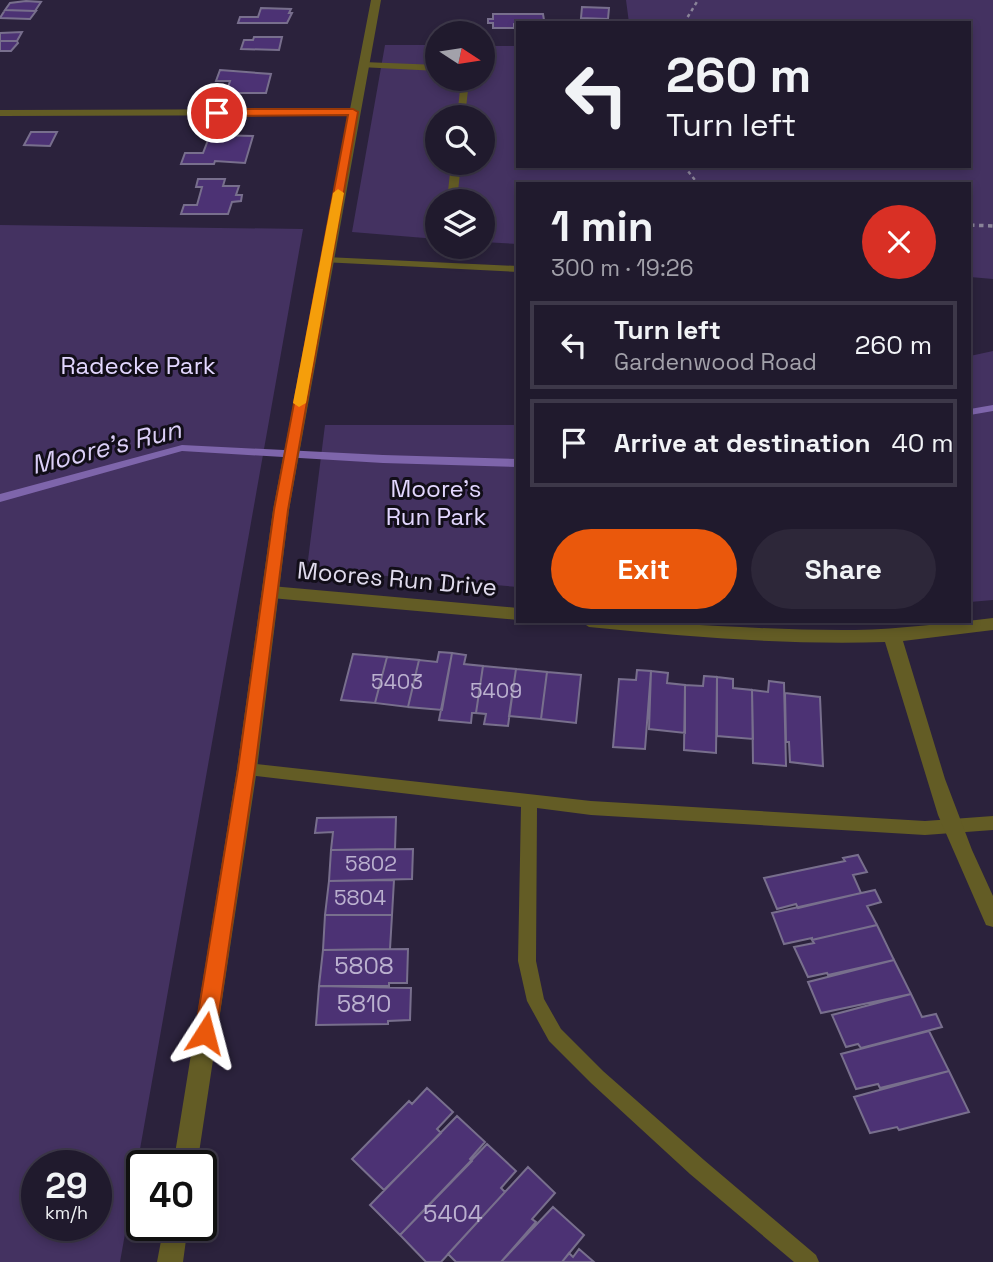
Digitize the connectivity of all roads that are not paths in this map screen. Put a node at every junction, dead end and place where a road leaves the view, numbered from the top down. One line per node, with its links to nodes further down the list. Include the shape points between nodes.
1 (376, 0): 2 (street)
2 (363, 65): 3 (lane); 4 (street)
3 (425, 67)
4 (353, 112): 5 (street); 6 (street)
5 (0, 113)
6 (326, 260): 7 (lane); 8 (street, via 281,510)
7 (516, 269)
8 (271, 592): 9 (street, Moores Run Drive); 13 (street)
9 (516, 614)
10 (608, 623): 12 (street, via 794,635)
11 (993, 624): 12 (street)
12 (892, 635): 16 (street)
13 (247, 769): 14 (lane); 18 (street)
14 (529, 802): 16 (lane); 21 (lane, via 527,961 536,1001 555,1035)
15 (993, 822): 16 (lane)
16 (954, 827): 17 (street)
17 (993, 918)
18 (187, 1150)
19 (173, 1241): 20 (street)
20 (170, 1262)
21 (808, 1262)

